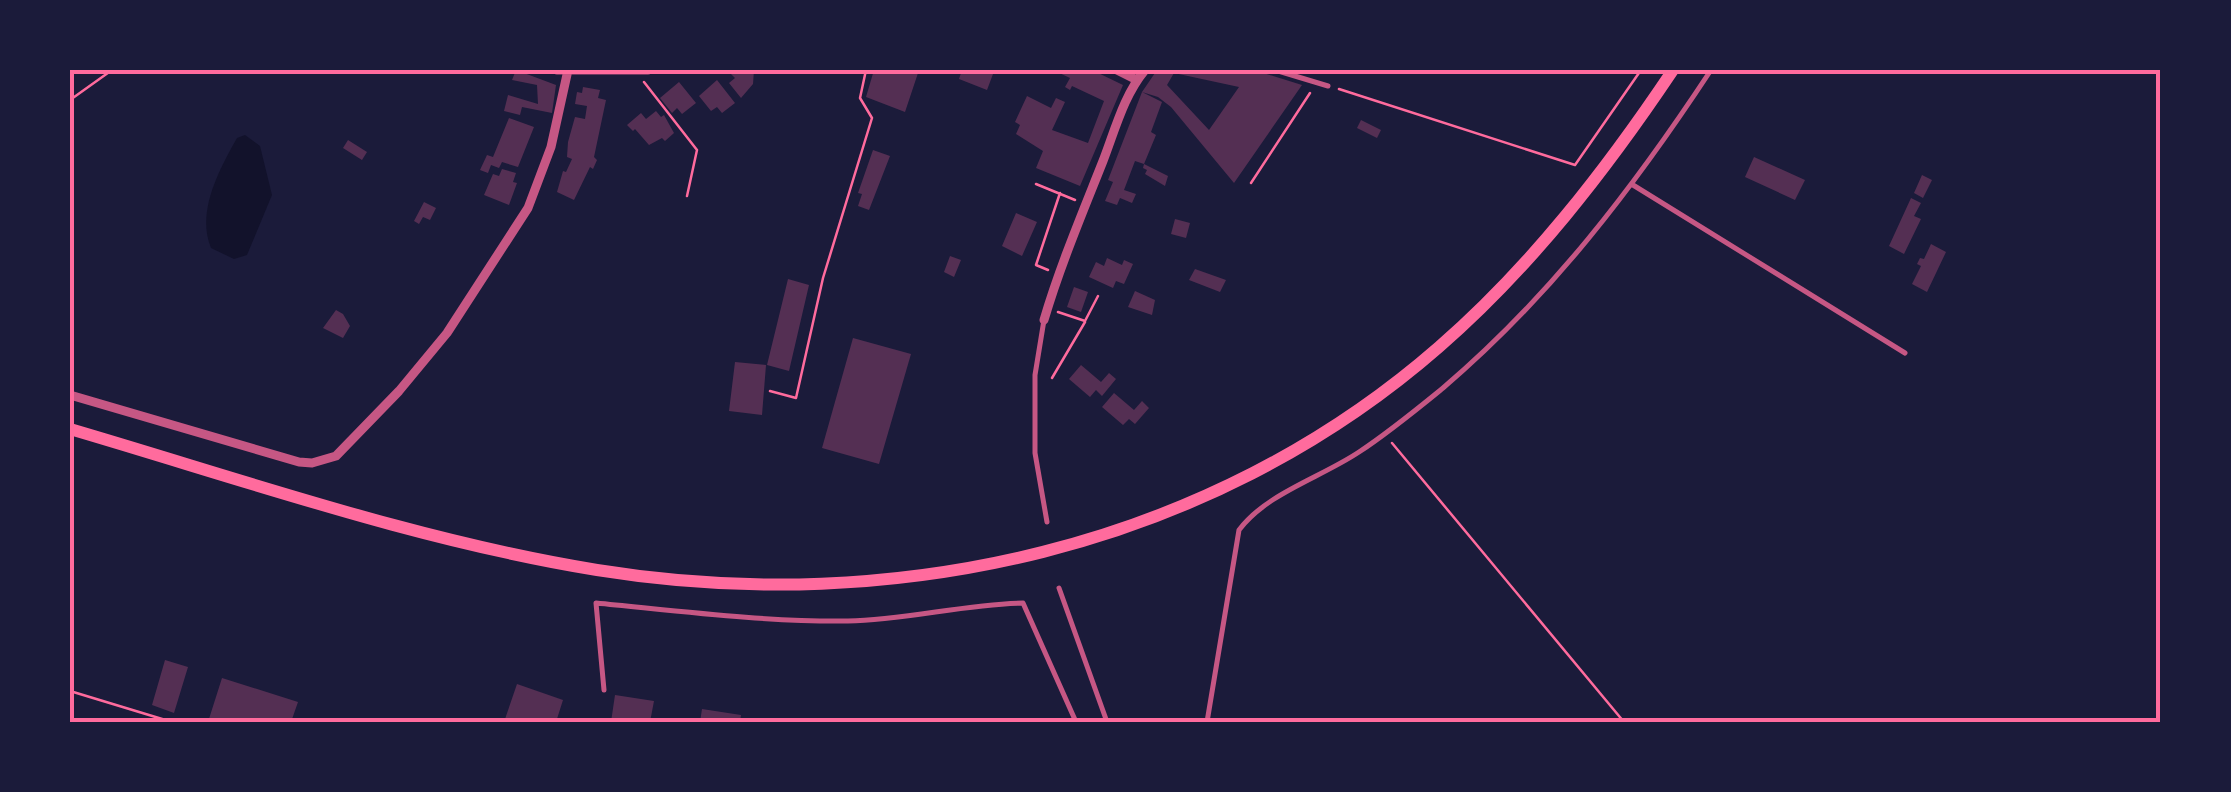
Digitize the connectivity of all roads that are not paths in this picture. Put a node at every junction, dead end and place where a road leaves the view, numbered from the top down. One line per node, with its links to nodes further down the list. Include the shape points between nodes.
1 (564, 70): 7 (street); 13 (street, via 551,147 528,208 427,359 336,456 299,462)
2 (1117, 70): 8 (street)
3 (1145, 70): 8 (street)
4 (1275, 70): 9 (lane)
5 (1673, 70): 14 (main road, via 1531,255 1400,378 1318,435 1231,483 1038,556 896,579 753,585 660,579 424,532)
6 (1711, 70): 10 (lane)
7 (644, 71)
8 (1137, 80): 11 (street)
9 (1328, 86)
10 (1633, 185): 12 (lane); 20 (lane, via 1530,308 1443,388 1358,453 1261,508 1238,530)
11 (1044, 320): 15 (lane, via 1035,376 1035,453)
12 (1905, 353)
13 (70, 395)
14 (70, 429)
15 (1047, 522)
16 (1058, 588): 19 (lane)
17 (604, 690): 18 (lane, via 596,603 849,621 1023,604)
18 (1076, 722)
19 (1108, 722)
20 (1207, 722)

